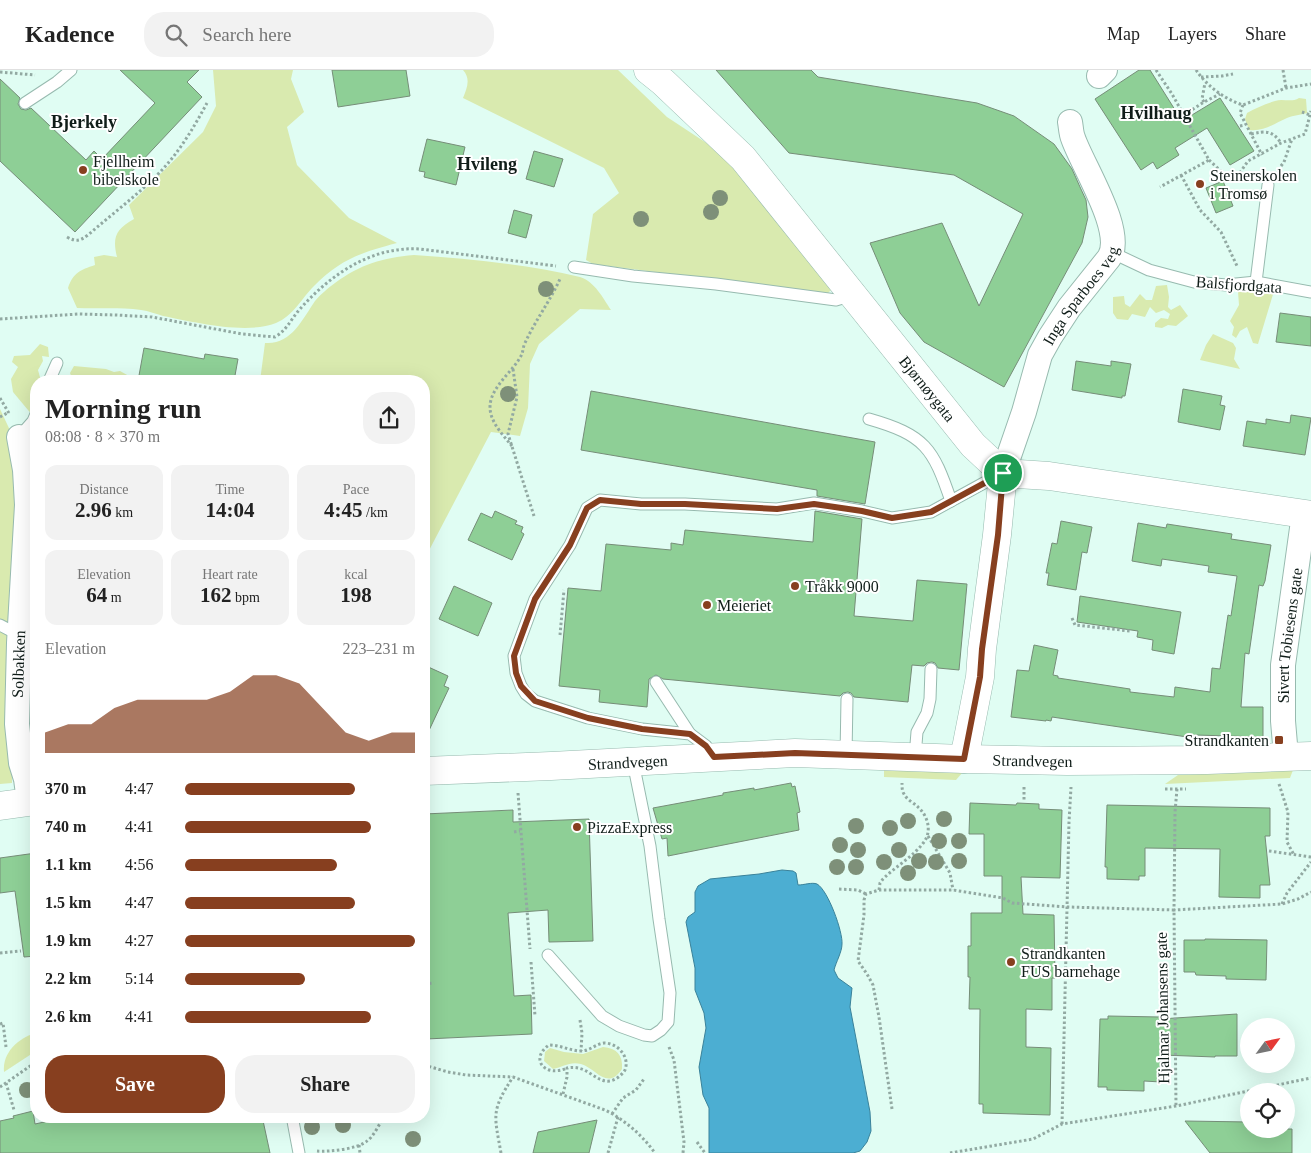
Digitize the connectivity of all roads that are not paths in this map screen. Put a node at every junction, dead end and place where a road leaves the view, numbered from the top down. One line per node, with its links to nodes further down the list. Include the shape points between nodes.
1 (71, 70): 3 (lane)
2 (648, 70): 10 (street, Bjørnøygata, via 743,158)
3 (25, 103)
4 (1070, 122): 6 (street, Inga Sparboes veg, via 1072,136 1112,230)
5 (1268, 185): 8 (lane)
6 (1112, 253): 8 (lane, Balsfjordgata, via 1149,270 1206,284); 16 (street, Inga Sparboes veg, via 1069,308 1040,355)
7 (570, 267): 10 (lane, via 836,300)
8 (1256, 282): 9 (lane, Balsfjordgata)
9 (1311, 292)
10 (852, 295): 16 (street, Bjørnøygata, via 974,445)
11 (57, 362): 12 (lane)
12 (52, 375)
13 (869, 419): 17 (lane, via 906,432 924,444 937,461)
14 (30, 424): 15 (lane)
15 (19, 437): 19 (street, Solbakken, via 27,505)
16 (1003, 473): 17 (lane); 18 (street, via 1049,476); 28 (street, via 980,677)
17 (951, 501): 23 (lane, via 931,512 892,518 814,504 777,509 600,500 587,508 570,545 535,599 514,656 521,686 535,701 588,718)
18 (1307, 515): 25 (street, Sivert Tobiesens gate, via 1283,665 1283,721)
19 (10, 630): 31 (street, Solbakken, via 21,763)
20 (931, 669): 27 (lane, via 930,699 917,732)
21 (656, 682): 23 (lane)
22 (847, 699): 24 (lane)
23 (690, 734): 26 (lane)
24 (846, 755): 26 (street, Strandvegen, via 795,753); 27 (street, Strandvegen)
25 (1299, 756): 28 (street, Strandvegen, via 1208,760)
26 (714, 757): 29 (street, Strandvegen)
27 (915, 758): 28 (street, Strandvegen)
28 (964, 759)
29 (633, 762): 30 (street, Strandvegen); 34 (lane, via 650,846 670,993 668,1022 652,1036 619,1026 602,1016)
30 (430, 770)
31 (30, 792)
32 (30, 801): 33 (street)
33 (0, 806)
34 (548, 955)
35 (293, 1123): 36 (lane)
36 (299, 1152)

